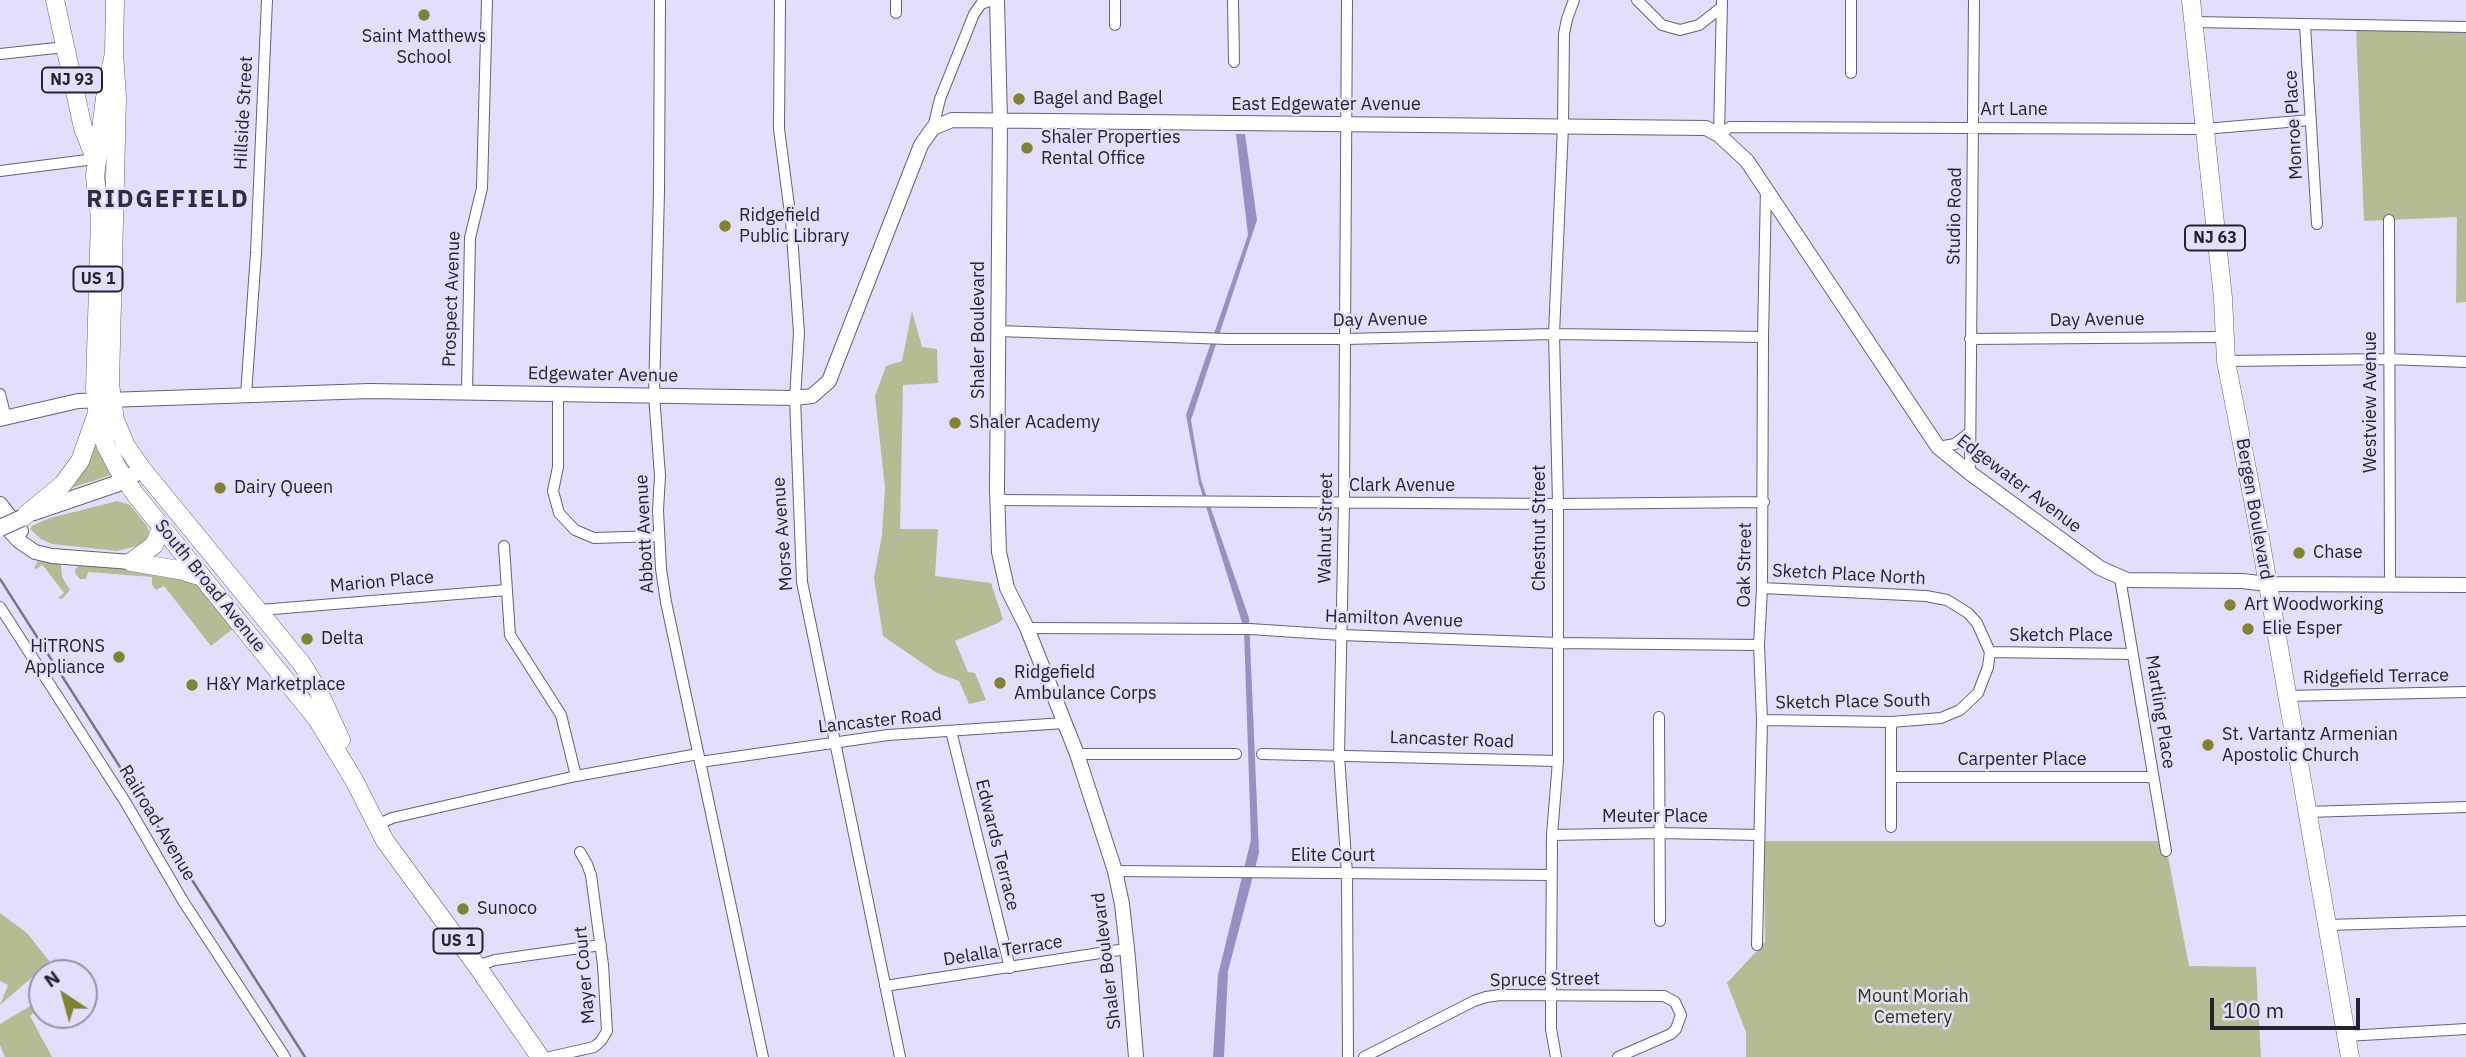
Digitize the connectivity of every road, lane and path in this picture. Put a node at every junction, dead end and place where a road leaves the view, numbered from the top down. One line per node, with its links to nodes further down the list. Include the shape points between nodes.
1 (55, 0): 23 (main road, NJ 93)
2 (115, 0): 24 (main road, US 1)
3 (267, 0): 54 (street, Hillside Street)
4 (487, 0): 51 (street, Prospect Avenue, via 482,188 470,238)
5 (660, 0): 55 (street, Abbott Avenue)
6 (780, 0): 56 (street, Morse Avenue, via 779,129 799,333)
7 (896, 0): 18 (street)
8 (994, 0): 28 (street, Shaler Boulevard); 32 (street, via 981,4 974,14)
9 (1115, 0): 20 (street)
10 (1233, 0): 26 (street)
11 (1347, 0): 30 (street, Walnut Street)
12 (1574, 0): 31 (street, Chestnut Street, via 1564,34)
13 (1637, 0): 17 (street, via 1662,25 1680,30 1699,25)
14 (1851, 0): 27 (street)
15 (1974, 0): 33 (street, Studio Road)
16 (2191, 0): 19 (main road, Bergen Boulevard / NJ 63)
17 (1722, 4): 35 (street)
18 (895, 13)
19 (2193, 22): 21 (street); 34 (main road, Bergen Boulevard / NJ 63)
20 (1115, 25)
21 (2305, 25): 22 (street); 29 (street, Monroe Place)
22 (2466, 27)
23 (65, 47): 25 (street); 36 (main road, NJ 93, via 83,128)
24 (114, 53): 36 (main road, US 1); 39 (main road, US 1)
25 (0, 54)
26 (1234, 62)
27 (1851, 73)
28 (1000, 120): 30 (street, East Edgewater Avenue); 32 (street, East Edgewater Avenue, via 952,120); 42 (street, Shaler Boulevard)
29 (2311, 120): 34 (street, Art Lane); 41 (street, Monroe Place)
30 (1345, 123): 31 (street, East Edgewater Avenue); 46 (street, Walnut Street)
31 (1563, 126): 35 (street, East Edgewater Avenue, via 1706,128); 43 (street, Chestnut Street)
32 (933, 128): 56 (street, Edgewater Avenue, via 921,145 829,381 812,396)
33 (1974, 128): 34 (street, Art Lane); 35 (street, Art Lane, via 1730,127); 47 (street, Studio Road)
34 (2204, 128): 45 (main road, Bergen Boulevard / NJ 63)
35 (1719, 135): 38 (street, Edgewater Avenue)
36 (95, 159): 37 (street); 39 (main road); 57 (main road, South Broad Avenue / US 1, via 100,218)
37 (0, 171)
38 (1766, 187): 44 (street, Oak Street); 60 (street, Edgewater Avenue)
39 (113, 215): 57 (main road, South Broad Avenue / US 1)
40 (2389, 220): 48 (street, Westview Avenue)
41 (2317, 224)
42 (998, 331): 46 (street, Day Avenue); 64 (street, Shaler Boulevard)
43 (1554, 334): 44 (street, Day Avenue); 46 (street, Day Avenue); 68 (street, Chestnut Street)
44 (1763, 337): 65 (street, Oak Street)
45 (2224, 337): 47 (street, Day Avenue); 49 (main road, Bergen Boulevard / NJ 63)
46 (1345, 339): 66 (street, Walnut Street)
47 (1970, 339): 59 (street, Studio Road)
48 (2388, 359): 49 (street); 50 (street); 79 (street, Westview Avenue)
49 (2226, 361): 80 (main road, Bergen Boulevard / NJ 63)
50 (2466, 362)
51 (467, 391): 52 (street, Edgewater Avenue); 54 (street, Edgewater Avenue)
52 (558, 393): 55 (street, Edgewater Avenue); 73 (street, via 558,467 553,491 559,513 575,530 594,538)
53 (0, 394): 58 (street)
54 (246, 395): 57 (street, Edgewater Avenue)
55 (654, 395): 56 (street, Edgewater Avenue); 73 (street, Abbott Avenue)
56 (795, 398): 100 (street, Morse Avenue, via 802,582)
57 (101, 404): 58 (street, Edgewater Avenue, via 78,401); 61 (main road, South Broad Avenue / US 1); 63 (main road, South Broad Avenue / US 1, via 106,446); 69 (main road, via 80,461 63,484)
58 (3, 418)
59 (1969, 433): 60 (street, via 1955,444); 62 (street, Studio Road)
60 (1938, 447): 62 (street, Edgewater Avenue)
61 (142, 469): 63 (main road); 85 (main road, South Broad Avenue / US 1)
62 (1970, 473): 78 (street, Edgewater Avenue)
63 (125, 480): 69 (main road); 71 (main road, South Broad Avenue / US 1)
64 (998, 500): 66 (street, Clark Avenue); 87 (street, Shaler Boulevard, via 999,552 1007,588)
65 (1763, 502): 68 (street, Clark Avenue); 82 (street, Oak Street)
66 (1344, 503): 68 (street, Clark Avenue); 88 (street, Walnut Street)
67 (0, 504): 75 (street, via 22,532)
68 (1558, 505): 89 (street, Chestnut Street)
69 (22, 518): 72 (main road, bridge)
70 (0, 520): 75 (street)
71 (162, 527): 76 (main road, via 154,545); 77 (main road, South Broad Avenue / US 1)
72 (0, 528)
73 (659, 536): 105 (street, Abbott Avenue, via 666,602)
74 (504, 546): 83 (street)
75 (27, 548): 76 (street, via 52,556)
76 (131, 562): 77 (main road)
77 (202, 577): 86 (main road, South Broad Avenue / US 1)
78 (2120, 578): 80 (street, Edgewater Avenue); 92 (street, Martling Place)
79 (2390, 583): 80 (street, Edgewater Avenue); 81 (street, Edgewater Avenue)
80 (2268, 584): 94 (main road, Bergen Boulevard / NJ 63)
81 (2466, 585)
82 (1762, 588): 90 (street, Oak Street); 91 (street, Sketch Place North, via 1947,600 1978,623)
83 (506, 590): 85 (street, Marion Place); 107 (street, via 510,635 561,715)
84 (0, 607): 135 (street, Railroad Avenue)
85 (260, 610): 86 (main road, via 246,616); 110 (main road, South Broad Avenue / US 1, via 319,692)
86 (232, 613): 110 (main road, South Broad Avenue / US 1, via 311,710)
87 (1027, 628): 88 (street, Hamilton Avenue, via 1247,629); 98 (street, Shaler Boulevard)
88 (1341, 635): 89 (street, Hamilton Avenue); 104 (street, Walnut Street)
89 (1558, 643): 90 (street, Hamilton Avenue); 106 (street, Chestnut Street)
90 (1759, 645): 96 (street, Oak Street)
91 (1990, 652): 92 (street, Sketch Place); 97 (street, Sketch Place South, via 1978,693 1960,710 1928,721)
92 (2132, 654): 108 (street, Martling Place)
93 (2466, 692): 94 (street, Ridgefield Terrace)
94 (2287, 696): 112 (main road, Bergen Boulevard / NJ 63)
95 (1659, 717): 115 (street)
96 (1762, 720): 97 (street, Sketch Place South); 117 (street, Oak Street)
97 (1891, 722): 109 (street)
98 (1064, 723): 99 (street, Lancaster Road); 101 (street, Shaler Boulevard)
99 (951, 731): 100 (street, Lancaster Road); 130 (street, Edwards Terrace)
100 (834, 742): 105 (street, Lancaster Road); 131 (street, Morse Avenue)
101 (1077, 754): 102 (street); 120 (street, Shaler Boulevard)
102 (1236, 754)
103 (1262, 754): 104 (street, Lancaster Road)
104 (1339, 755): 106 (street, Lancaster Road); 121 (street, Walnut Street)
105 (699, 758): 107 (street, Lancaster Road); 138 (street, Abbott Avenue)
106 (1558, 761): 116 (street, Chestnut Street)
107 (576, 776): 113 (street, Lancaster Road, via 392,818)
108 (2153, 776): 109 (street, Carpenter Place); 118 (street, Martling Place)
109 (1891, 778): 114 (street)
110 (354, 780): 113 (main road, US 1)
111 (2466, 807): 112 (street)
112 (2307, 812): 125 (main road, Bergen Boulevard / NJ 63)
113 (376, 826): 129 (main road, US 1)
114 (1891, 827)
115 (1660, 833): 116 (street, Meuter Place); 117 (street, Meuter Place); 123 (street)
116 (1552, 835): 122 (street, Chestnut Street)
117 (1758, 835): 127 (street, Oak Street)
118 (2166, 851)
119 (580, 852): 126 (street, Mayer Court, via 591,875)
120 (1115, 871): 121 (street, Elite Court); 128 (street, Shaler Boulevard)
121 (1347, 874): 122 (street, Elite Court); 141 (street, Walnut Street)
122 (1551, 875): 132 (street, Chestnut Street)
123 (1660, 921)
124 (2466, 921): 125 (street)
125 (2327, 925): 134 (main road, Bergen Boulevard / NJ 63)
126 (601, 945): 129 (street); 137 (street, Mayer Court, via 606,1035 594,1046)
127 (1757, 945)
128 (1126, 949): 130 (street, Delalla Terrace); 140 (street, Shaler Boulevard)
129 (477, 966): 136 (main road, US 1)
130 (1010, 968): 131 (street, Delalla Terrace)
131 (885, 986): 139 (street, Morse Avenue)
132 (1550, 995): 142 (street, Spruce Street, via 1500,995 1474,1001); 143 (street, Chestnut Street); 144 (street, Spruce Street, via 1664,996 1675,1002 1680,1022 1671,1034)
133 (2466, 1029): 134 (street)
134 (2347, 1036): 145 (main road, Bergen Boulevard / NJ 63)
135 (285, 1057)
136 (540, 1057)
137 (550, 1057)
138 (763, 1057)
139 (900, 1057)
140 (1136, 1057)
141 (1348, 1057)
142 (1363, 1057)
143 (1556, 1057)
144 (1618, 1057)
145 (2350, 1057)

